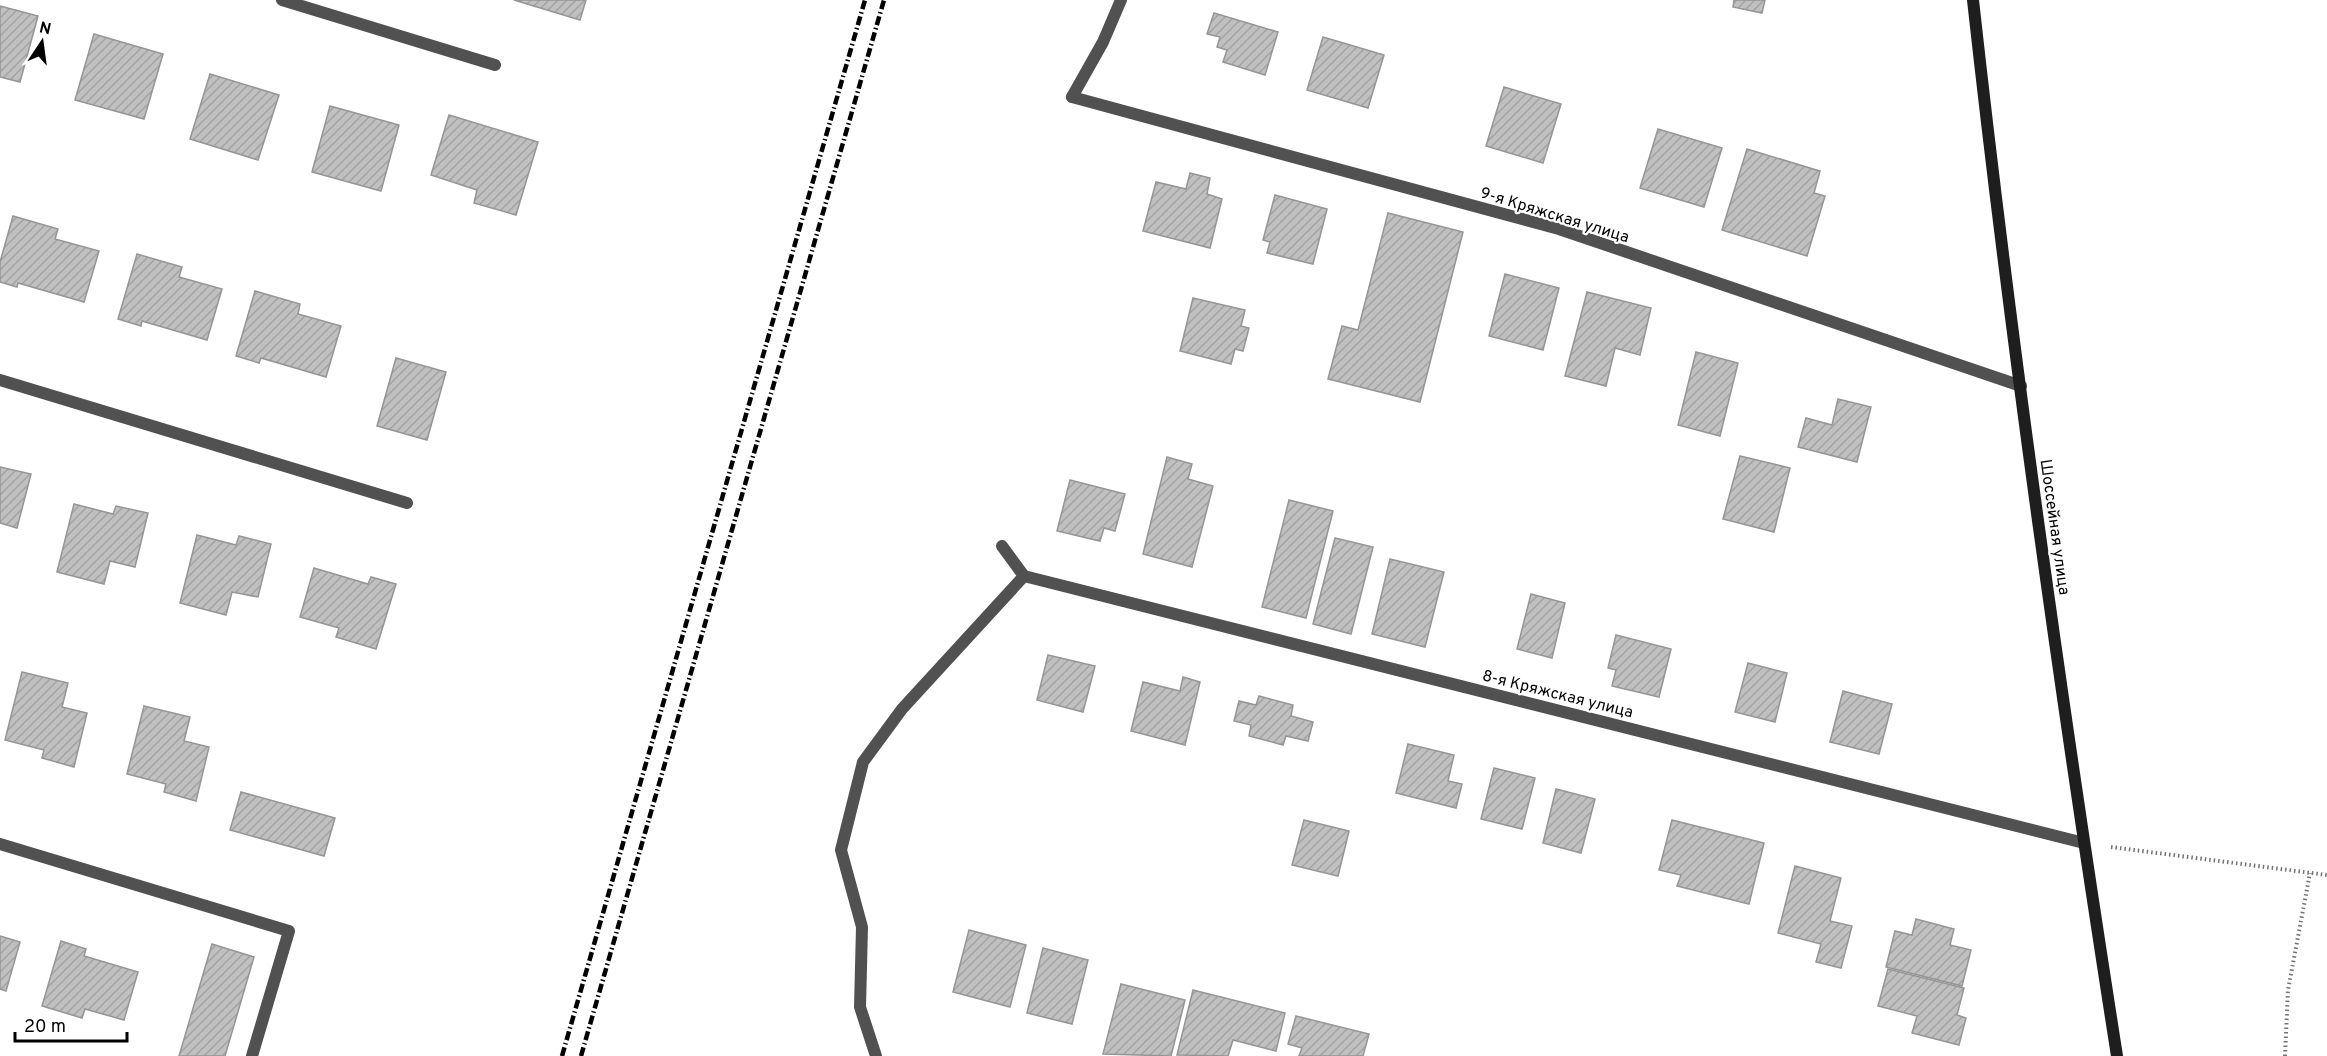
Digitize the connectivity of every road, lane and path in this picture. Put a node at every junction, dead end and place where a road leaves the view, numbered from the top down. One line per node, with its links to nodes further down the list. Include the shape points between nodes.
1 (282, 0): 4 (street)
2 (1121, 0): 6 (street, 9-я Кряжская улица, via 1072,97 1559,230)
3 (1972, 0): 6 (main road, Шоссейная улица)
4 (495, 65)
5 (0, 380): 7 (street)
6 (2020, 386): 10 (main road, Шоссейная улица)
7 (407, 503)
8 (1002, 546): 9 (street)
9 (1024, 576): 10 (street, 8-я Кряжская улица); 16 (street, via 902,709 863,762 841,850 862,927 860,1007)
10 (2084, 843): 17 (main road, Шоссейная улица)
11 (0, 844): 15 (street, via 289,931)
12 (2124, 848): 13 (path)
13 (2310, 873): 14 (path); 18 (path, via 2288,990)
14 (2327, 875)
15 (252, 1056)
16 (876, 1056)
17 (2117, 1056)
18 (2285, 1056)

